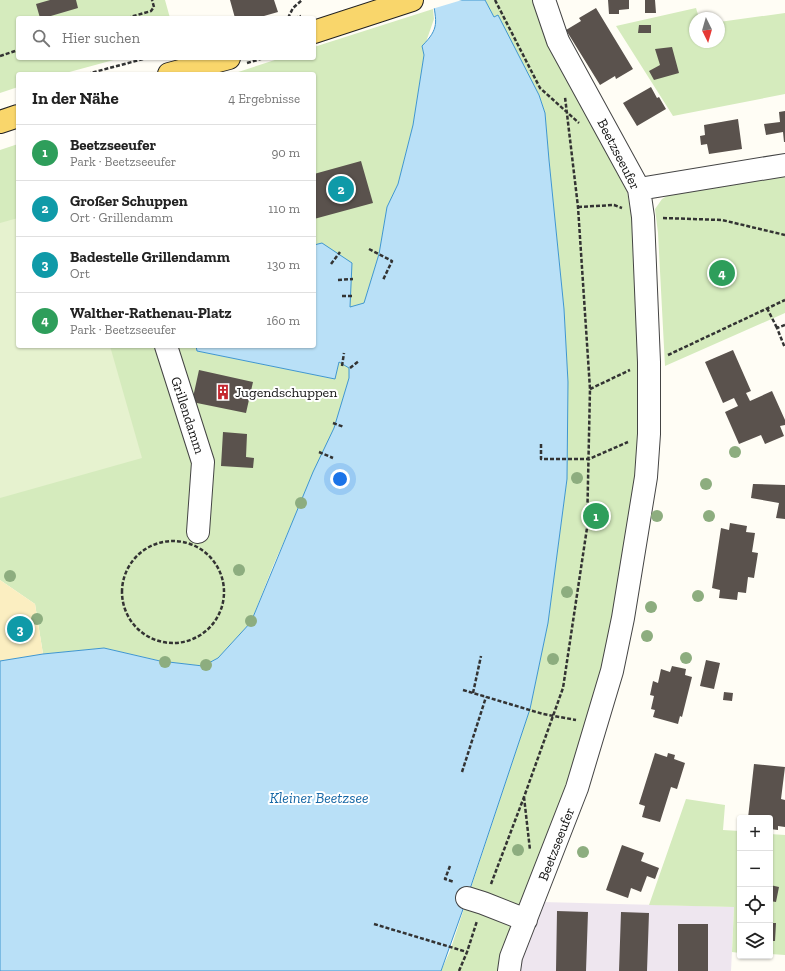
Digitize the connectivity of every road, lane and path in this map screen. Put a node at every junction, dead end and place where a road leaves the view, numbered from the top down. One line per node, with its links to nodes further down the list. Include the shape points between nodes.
1 (152, 0): 6 (path, via 154,7 151,11)
2 (302, 0): 7 (path)
3 (495, 0): 16 (path, via 540,88)
4 (544, 0): 20 (street, Beetzseeufer, via 558,41)
5 (407, 2): 8 (main road)
6 (134, 16)
7 (289, 16)
8 (316, 31)
9 (16, 51): 10 (path)
10 (0, 56)
11 (140, 60): 13 (path)
12 (221, 60): 14 (main road)
13 (94, 72)
14 (176, 72)
15 (564, 90): 16 (path)
16 (567, 113): 21 (path)
17 (16, 117): 18 (main road)
18 (0, 122)
19 (785, 165): 20 (street)
20 (639, 189): 22 (street, Beetzseeufer)
21 (578, 207): 22 (path, via 614,205); 43 (path)
22 (649, 218): 23 (path, via 722,220); 40 (street, Beetzseeufer)
23 (785, 235)
24 (369, 250): 29 (path, via 392,261)
25 (340, 252): 26 (path)
26 (332, 264)
27 (353, 279): 28 (path)
28 (338, 280)
29 (383, 280)
30 (342, 296): 31 (path)
31 (353, 296)
32 (785, 300): 33 (path)
33 (767, 308): 35 (path); 40 (path)
34 (785, 325): 35 (path)
35 (776, 328): 37 (path)
36 (167, 348): 51 (street, Grillendamm, via 203,462)
37 (785, 348)
38 (344, 353): 41 (path)
39 (359, 361): 42 (path)
40 (649, 362): 43 (path); 46 (street, Beetzseeufer)
41 (342, 366)
42 (350, 368)
43 (590, 389): 50 (path)
44 (333, 423): 45 (path)
45 (344, 427)
46 (649, 434): 50 (path); 61 (street, Beetzseeufer, via 646,477 612,671 577,788)
47 (542, 444): 50 (path, via 541,459)
48 (319, 452): 49 (path)
49 (333, 458)
50 (589, 458): 56 (path, via 587,528 563,688)
51 (194, 538): 51 (path, via 149,546 136,556 124,575 122,604 128,617 137,629 157,641 172,643 198,636 211,626 220,612 224,600 221,573)
52 (481, 656): 54 (path)
53 (463, 690): 54 (path)
54 (473, 693): 55 (path)
55 (486, 697): 56 (path); 57 (path)
56 (553, 716): 58 (path)
57 (462, 772)
58 (524, 797): 59 (path); 60 (path)
59 (530, 850)
60 (475, 900): 61 (street); 63 (path)
61 (526, 920): 65 (street, Beetzseeufer, via 511,957)
62 (374, 924): 63 (path)
63 (467, 952): 64 (path)
64 (459, 971)
65 (509, 971)

